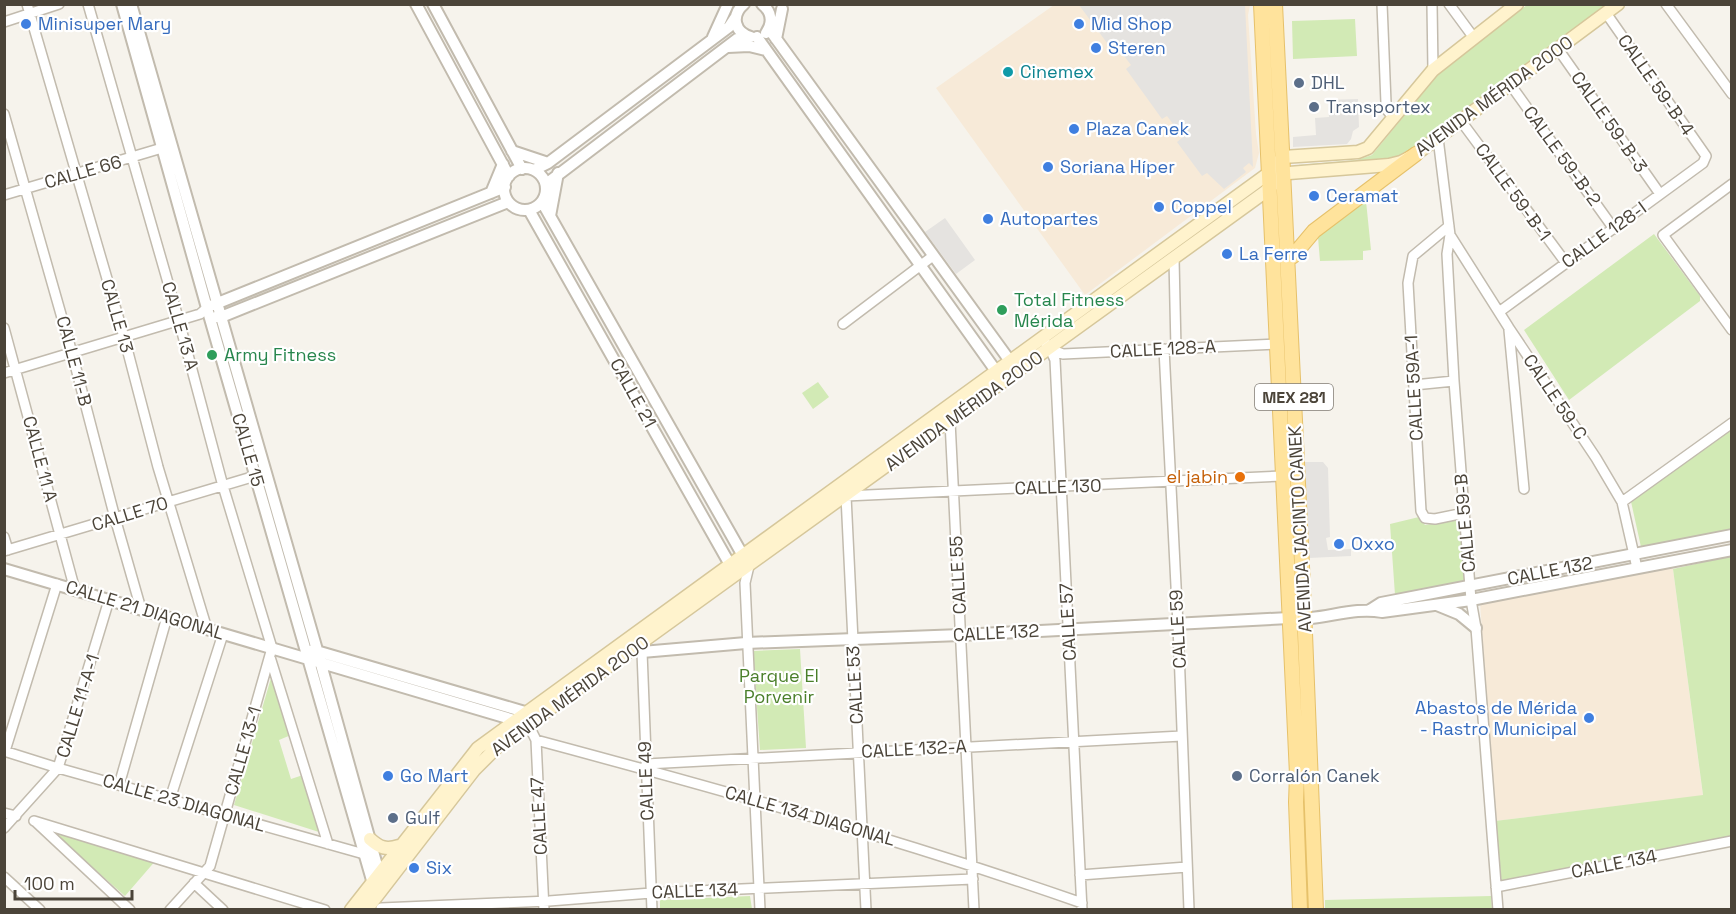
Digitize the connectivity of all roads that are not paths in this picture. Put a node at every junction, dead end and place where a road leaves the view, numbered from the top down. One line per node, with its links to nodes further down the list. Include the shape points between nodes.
1 (59, 4): 19 (street)
2 (88, 4): 47 (street, CALLE 13 A)
3 (122, 4): 42 (street, CALLE 15)
4 (131, 4): 80 (street, CALLE 15)
5 (416, 4): 25 (street)
6 (433, 4): 22 (street)
7 (728, 4): 28 (street)
8 (744, 4): 21 (street)
9 (762, 4): 24 (street, via 768,10)
10 (1261, 4): 53 (main road, AVENIDA JACINTO CANEK / MEX 281)
11 (1275, 4): 46 (main road, AVENIDA JACINTO CANEK / MEX 281)
12 (1382, 4): 39 (street, via 1386,103)
13 (1432, 4): 33 (street)
14 (1449, 4): 27 (street)
15 (1516, 4): 27 (main road)
16 (1618, 4): 20 (main road, AVENIDA MÉRIDA 2000)
17 (1665, 4): 35 (street)
18 (785, 7): 24 (street); 29 (street)
19 (29, 9): 23 (street); 54 (street, CALLE 13)
20 (1606, 13): 31 (main road, AVENIDA MÉRIDA 2000); 45 (street, CALLE 59-B-4)
21 (735, 18): 26 (street, via 738,28); 28 (street)
22 (442, 21): 25 (street); 43 (street)
23 (4, 22)
24 (770, 25): 26 (street); 29 (street)
25 (429, 27): 49 (street)
26 (753, 37): 30 (street, via 737,39); 32 (street)
27 (1474, 38): 33 (main road)
28 (712, 39): 36 (street)
29 (776, 39): 74 (street)
30 (726, 47): 32 (street); 37 (street)
31 (1557, 49): 34 (main road, AVENIDA MÉRIDA 2000); 63 (street, CALLE 59-B-3)
32 (766, 50): 79 (street)
33 (1432, 70): 39 (main road)
34 (1510, 84): 40 (main road, AVENIDA MÉRIDA 2000); 71 (street, CALLE 59-B-2)
35 (1731, 94)
36 (636, 97): 37 (street); 48 (street)
37 (644, 108): 52 (street)
38 (4, 114): 60 (street, CALLE 11-B)
39 (1394, 118): 46 (main road, via 1368,148 1358,152)
40 (1461, 121): 41 (main road, AVENIDA MÉRIDA 2000); 78 (street, CALLE 59-B-1)
41 (1438, 138): 44 (main road, AVENIDA MÉRIDA 2000); 72 (street, CALLE 59-B)
42 (162, 148): 47 (street, CALLE 66); 82 (street, CALLE 15)
43 (512, 151): 48 (street); 50 (street)
44 (1416, 154): 55 (main road, AVENIDA MÉRIDA 2000, via 1389,165); 77 (main road, via 1314,231)
45 (1706, 156): 63 (street, CALLE 128-I, via 1703,164)
46 (1283, 157): 53 (main road, AVENIDA MÉRIDA 2000); 55 (main road, AVENIDA JACINTO CANEK / MEX 281)
47 (131, 158): 54 (street, CALLE 66); 84 (street, CALLE 13 A)
48 (548, 163): 51 (street)
49 (503, 164): 56 (street); 62 (street)
50 (522, 168): 51 (street); 56 (street)
51 (534, 170): 57 (street)
52 (558, 173): 57 (street); 69 (street)
53 (1269, 173): 61 (main road, AVENIDA JACINTO CANEK / MEX 281); 90 (main road, AVENIDA MÉRIDA 2000)
54 (75, 174): 60 (street, CALLE 66); 89 (street, CALLE 13)
55 (1284, 174): 61 (main road, AVENIDA MÉRIDA 2000); 77 (main road, AVENIDA JACINTO CANEK / MEX 281)
56 (509, 176): 59 (street)
57 (546, 184): 66 (street)
58 (1731, 184): 88 (street, via 1663,235)
59 (505, 187): 62 (street); 65 (street)
60 (25, 189): 64 (street, CALLE 66); 95 (street, CALLE 11-B)
61 (1270, 189): 75 (main road, AVENIDA MÉRIDA 2000); 91 (main road, AVENIDA JACINTO CANEK / MEX 281)
62 (491, 193): 73 (street)
63 (1660, 194): 71 (street, CALLE 128-I)
64 (4, 195)
65 (508, 202): 67 (street); 68 (street)
66 (542, 202): 68 (street); 69 (street, CALLE 21)
67 (495, 207): 70 (street); 76 (street)
68 (529, 210): 70 (street, CALLE 21)
69 (550, 216): 100 (street, CALLE 21)
70 (535, 220): 102 (street, CALLE 21)
71 (1614, 229): 78 (street, CALLE 128-I)
72 (1450, 231): 81 (street, CALLE 59-C); 101 (street, CALLE 59-B, via 1447,254); 103 (street, CALLE 59A-1, via 1413,256 1408,284)
73 (359, 246): 76 (street); 80 (street)
74 (933, 256): 79 (street); 96 (street)
75 (1174, 259): 92 (main road, AVENIDA MÉRIDA 2000); 94 (street)
76 (363, 260): 83 (street)
77 (1287, 260): 121 (main road, AVENIDA JACINTO CANEK / MEX 281)
78 (1566, 263): 81 (street, CALLE 128-I)
79 (920, 266): 85 (street); 98 (street)
80 (217, 302): 82 (street); 83 (street, CALLE 15)
81 (1499, 312): 87 (street, CALLE 59-C)
82 (205, 313): 83 (street); 84 (street); 106 (street, CALLE 15)
83 (222, 317): 153 (street, CALLE 15)
84 (179, 321): 89 (street); 109 (street, CALLE 13 A)
85 (843, 324)
86 (4, 328): 97 (street, CALLE 11 A)
87 (1509, 328): 111 (street); 115 (street, CALLE 59-C)
88 (1731, 330)
89 (124, 337): 95 (street); 114 (street, CALLE 13)
90 (1042, 338): 92 (street, CALLE 57); 96 (main road, AVENIDA MÉRIDA 2000)
91 (1277, 344): 94 (street, CALLE 128-A); 107 (main road, AVENIDA JACINTO CANEK / MEX 281)
92 (1050, 349): 93 (street, CALLE 128-A, via 1063,354); 104 (main road, AVENIDA MÉRIDA 2000); 110 (street, CALLE 57, via 1055,360)
93 (1164, 349): 94 (street, CALLE 128-A); 108 (street, CALLE 59)
94 (1176, 349)
95 (72, 353): 97 (street); 117 (street, CALLE 11-B)
96 (1010, 362): 98 (main road, AVENIDA MÉRIDA 2000)
97 (17, 369): 99 (street); 118 (street, CALLE 11 A)
98 (996, 371): 112 (main road, AVENIDA MÉRIDA 2000)
99 (4, 373)
100 (641, 376): 102 (street); 125 (street, CALLE 21)
101 (1454, 381): 103 (street); 116 (street, CALLE 59-B)
102 (628, 384): 127 (street, CALLE 21)
103 (1414, 385): 116 (street, CALLE 59A-1, via 1421,511 1425,518 1435,519)
104 (950, 421): 112 (main road, AVENIDA MÉRIDA 2000); 113 (street, CALLE 55)
105 (1731, 423): 115 (street)
106 (255, 476): 109 (street, CALLE 70); 152 (street, CALLE 15)
107 (1282, 476): 108 (street, CALLE 130); 122 (main road, AVENIDA JACINTO CANEK / MEX 281)
108 (1170, 482): 110 (street, CALLE 130); 143 (street, CALLE 59)
109 (223, 486): 114 (street, CALLE 70); 154 (street, CALLE 13 A)
110 (1062, 488): 113 (street, CALLE 130); 146 (street, CALLE 57)
111 (1524, 489)
112 (842, 491): 113 (street, CALLE 130); 125 (main road, AVENIDA MÉRIDA 2000); 128 (main road, AVENIDA MÉRIDA 2000); 149 (street, CALLE 53)
113 (954, 491): 148 (street, CALLE 55)
114 (169, 502): 117 (street, CALLE 70); 145 (street, CALLE 13)
115 (1622, 502): 126 (street, CALLE 59-C)
116 (1464, 513): 133 (street, CALLE 59-B)
117 (115, 518): 118 (street, CALLE 70); 138 (street, CALLE 11-B)
118 (60, 535): 124 (street, CALLE 70); 134 (street, CALLE 11 A)
119 (1731, 535): 126 (street, CALLE 132)
120 (4, 537): 124 (street)
121 (1301, 548): 122 (main road); 142 (main road, AVENIDA JACINTO CANEK / MEX 281)
122 (1286, 549): 141 (main road, AVENIDA JACINTO CANEK / MEX 281)
123 (1731, 550): 129 (street, CALLE 132)
124 (6, 551)
125 (742, 554): 127 (main road, AVENIDA MÉRIDA 2000); 128 (street, CALLE 21)
126 (1635, 554): 129 (street, CALLE 59-C); 133 (street, CALLE 132)
127 (729, 564): 131 (street, CALLE 21); 151 (main road, AVENIDA MÉRIDA 2000)
128 (750, 566): 131 (main road, AVENIDA MÉRIDA 2000)
129 (1637, 568): 136 (street, CALLE 132)
130 (4, 569): 132 (street, CALLE 21 DIAGONAL)
131 (740, 579): 150 (street); 151 (main road, AVENIDA MÉRIDA 2000)
132 (57, 584): 134 (street, CALLE 21 DIAGONAL); 165 (street)
133 (1470, 586): 136 (street, CALLE 59-B); 139 (street, CALLE 132, via 1381,603)
134 (75, 590): 135 (street, CALLE 21 DIAGONAL)
135 (109, 600): 138 (street, CALLE 21 DIAGONAL); 169 (street, CALLE 11-A-1)
136 (1472, 600): 137 (street, CALLE 132); 144 (street, CALLE 59-B)
137 (1437, 605): 139 (street, CALLE 132); 144 (street, via 1459,614)
138 (141, 609): 140 (street, CALLE 21 DIAGONAL)
139 (1370, 610): 142 (street, CALLE 132)
140 (166, 617): 145 (street, CALLE 21 DIAGONAL); 170 (street)
141 (1289, 618): 142 (street, CALLE 132); 143 (street, CALLE 132); 157 (main road, AVENIDA JACINTO CANEK / MEX 281)
142 (1305, 620): 157 (main road, AVENIDA JACINTO CANEK / MEX 281)
143 (1178, 625): 146 (street, CALLE 132); 161 (street, CALLE 59)
144 (1476, 628): 193 (street, CALLE 59-B)
145 (207, 629): 147 (street, CALLE 21 DIAGONAL)
146 (1068, 630): 148 (street, CALLE 132); 163 (street, CALLE 57)
147 (223, 634): 154 (street, CALLE 21 DIAGONAL); 171 (street)
148 (961, 635): 149 (street, CALLE 132); 164 (street, CALLE 55)
149 (852, 640): 150 (street, CALLE 132); 166 (street, CALLE 53)
150 (747, 643): 151 (street, CALLE 132); 167 (street)
151 (637, 645): 159 (main road, AVENIDA MÉRIDA 2000); 168 (street, CALLE 49)
152 (306, 649): 153 (street, CALLE 21 DIAGONAL); 155 (street, CALLE 21 DIAGONAL); 156 (street, CALLE 15)
153 (317, 650): 158 (street, CALLE 15); 159 (street, CALLE 21 DIAGONAL)
154 (271, 652): 155 (street, CALLE 21 DIAGONAL); 174 (street, CALLE 13-1); 180 (street, CALLE 13 A)
155 (286, 652): 156 (street, CALLE 21 DIAGONAL)
156 (309, 660): 158 (street, CALLE 21 DIAGONAL); 182 (street, CALLE 15)
157 (1298, 662): 212 (main road, AVENIDA JACINTO CANEK / MEX 281, via 1296,802); 213 (main road, AVENIDA JACINTO CANEK / MEX 281)
158 (321, 663): 160 (street, CALLE 21 DIAGONAL); 178 (street, CALLE 15)
159 (526, 718): 160 (main road, AVENIDA MÉRIDA 2000); 162 (street, CALLE 47); 190 (main road, AVENIDA MÉRIDA 2000, via 483,759)
160 (514, 720): 181 (main road, AVENIDA MÉRIDA 2000, via 478,748)
161 (1182, 735): 163 (street, CALLE 132-A); 184 (street, CALLE 59)
162 (536, 740): 168 (street, CALLE 134 DIAGONAL); 197 (street, CALLE 47)
163 (1074, 741): 164 (street, CALLE 132-A); 186 (street, CALLE 57)
164 (966, 747): 166 (street, CALLE 132-A); 183 (street, CALLE 55)
165 (5, 751): 169 (street, CALLE 23 DIAGONAL)
166 (858, 752): 167 (street, CALLE 132-A); 177 (street, CALLE 53)
167 (752, 758): 168 (street, CALLE 132-A); 172 (street)
168 (645, 767): 172 (street, CALLE 134 DIAGONAL); 195 (street, CALLE 49)
169 (58, 768): 170 (street, CALLE 23 DIAGONAL); 175 (street, CALLE 11-A-1)
170 (119, 785): 171 (street, CALLE 23 DIAGONAL)
171 (170, 799): 174 (street, CALLE 23 DIAGONAL)
172 (754, 800): 177 (street, CALLE 134 DIAGONAL); 194 (street)
173 (4, 813): 175 (street)
174 (225, 815): 180 (street, CALLE 23 DIAGONAL); 185 (street, CALLE 13-1, via 210,866)
175 (16, 816): 176 (street, CALLE 11-A-1)
176 (4, 828)
177 (862, 831): 183 (street, CALLE 134 DIAGONAL); 192 (street, CALLE 53)
178 (370, 839): 181 (main road, via 381,848); 187 (street, CALLE 15)
179 (1731, 841): 193 (street, CALLE 134)
180 (327, 844): 182 (street, CALLE 23 DIAGONAL)
181 (399, 846): 187 (main road, AVENIDA MÉRIDA 2000)
182 (364, 854): 187 (street, CALLE 15)
183 (972, 865): 189 (street, CALLE 55); 198 (street, CALLE 134 DIAGONAL)
184 (1187, 867): 186 (street); 211 (street, CALLE 59)
185 (205, 871): 191 (street, CALLE 13-1); 200 (street, via 34,820); 203 (street)
186 (1080, 874): 198 (street, CALLE 57)
187 (376, 876): 190 (street, CALLE 15); 196 (street, CALLE 15); 204 (main road, AVENIDA MÉRIDA 2000)
188 (4, 877): 199 (street)
189 (973, 879): 192 (street, CALLE 134); 210 (street, CALLE 55)
190 (386, 883): 196 (main road, AVENIDA MÉRIDA 2000)
191 (194, 884): 201 (street, CALLE 13-1); 202 (street)
192 (865, 885): 194 (street, CALLE 134); 209 (street, CALLE 53)
193 (1496, 887): 214 (street, CALLE 59-B)
194 (759, 889): 195 (street, CALLE 134); 208 (street)
195 (651, 893): 197 (street, CALLE 134); 207 (street, CALLE 49)
196 (376, 896): 205 (main road, AVENIDA MÉRIDA 2000); 206 (street)
197 (544, 905): 206 (street, CALLE 134)
198 (1082, 906)
199 (40, 909)
200 (130, 909)
201 (170, 909)
202 (223, 909)
203 (325, 909)
204 (351, 909)
205 (366, 909)
206 (381, 909)
207 (652, 909)
208 (760, 909)
209 (866, 909)
210 (974, 909)
211 (1189, 909)
212 (1300, 909)
213 (1316, 909)
214 (1498, 909)

